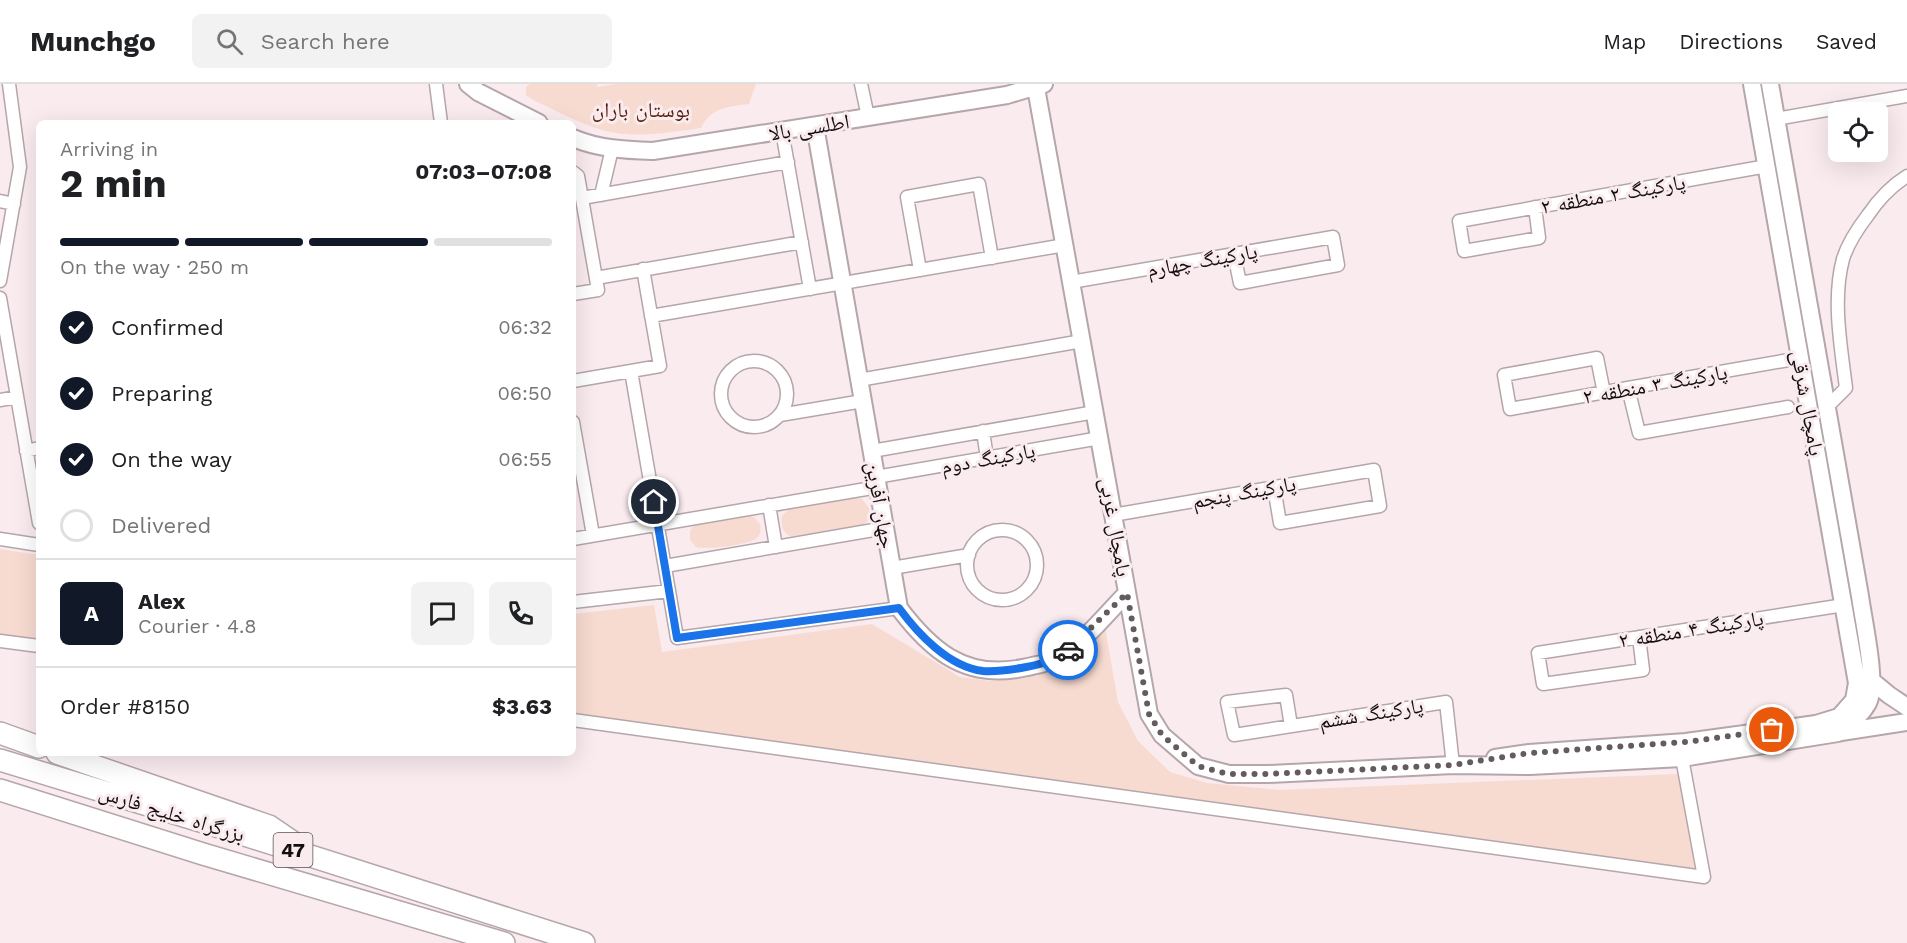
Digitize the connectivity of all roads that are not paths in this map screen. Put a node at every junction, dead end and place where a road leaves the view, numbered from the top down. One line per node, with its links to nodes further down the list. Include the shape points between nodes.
1 (9, 84): 24 (street, via 20,167)
2 (436, 84): 11 (street)
3 (468, 84): 12 (street)
4 (861, 84): 9 (street)
5 (1752, 84): 18 (street, پامچال شرقی)
6 (1770, 84): 10 (street, پامچال شرقی)
7 (1040, 86): 9 (street, اطلسی بالا, via 1007,95); 27 (street, پامچال غربی)
8 (1907, 96): 10 (street)
9 (868, 117): 13 (street, اطلسی بالا)
10 (1776, 119): 51 (street, پامچال شرقی)
11 (441, 120)
12 (533, 120)
13 (815, 126): 14 (street, اطلسی بالا); 35 (street, جهان آفرین)
14 (782, 131): 16 (street, اطلسی بالا, via 653,152); 17 (street)
15 (576, 139): 16 (street, اطلسی بالا)
16 (612, 149): 21 (street)
17 (788, 162): 21 (street); 26 (street)
18 (1767, 166): 25 (street, پارکینگ ۲ منطقه ۲); 41 (street, پامچال شرقی)
19 (576, 174): 22 (street)
20 (1907, 176): 51 (street, via 1878,199 1843,259 1839,332 1846,388)
21 (601, 195): 22 (street)
22 (582, 198): 32 (street)
23 (0, 201): 24 (street)
24 (14, 204): 33 (street)
25 (1535, 207): 25 (street, پارکینگ ۲ منطقه ۲, via 1459,221 1464,251 1539,238)
26 (802, 242): 30 (street); 36 (street)
27 (1065, 245): 29 (street); 34 (street, پامچال غربی)
28 (1234, 254): 28 (street, پارکینگ چهارم, via 1333,237 1338,265 1240,282); 34 (street, پارکینگ چهارم)
29 (992, 258): 31 (street); 31 (street, via 979,184 907,196)
30 (643, 269): 32 (street); 39 (street)
31 (920, 270): 35 (street)
32 (596, 278): 37 (street, via 598,290)
33 (0, 281)
34 (1071, 282): 40 (street, پامچال غربی)
35 (842, 284): 36 (street); 44 (street, جهان آفرین)
36 (810, 289): 39 (street)
37 (576, 294)
38 (0, 298): 47 (street)
39 (651, 316): 42 (street, via 660,366)
40 (1082, 341): 44 (street); 52 (street, پامچال غربی)
41 (1800, 358): 45 (street, پارکینگ ۳ منطقه ۲); 60 (street, پامچال شرقی)
42 (631, 371): 43 (street); 67 (street)
43 (576, 380)
44 (859, 380): 49 (street, جهان آفرین)
45 (1628, 388): 46 (street, پارکینگ ۳ منطقه ۲); 50 (street, via 1639,433)
46 (1604, 393): 46 (street, پارکینگ ۳ منطقه ۲, via 1510,409 1504,375 1597,358)
47 (17, 397): 48 (street); 57 (street)
48 (0, 399)
49 (863, 401): 53 (street); 59 (street, جهان آفرین)
50 (1788, 406)
51 (1827, 406): 58 (street, پامچال شرقی)
52 (1095, 412): 54 (street, پارکینگ دوم); 55 (street, پامچال غربی)
53 (780, 415): 53 (street, via 785,406 786,384 773,367 763,362 741,363 725,377 721,399 731,418 750,427 761,426)
54 (983, 431): 59 (street, پارکینگ دوم); 61 (street)
55 (1100, 438): 61 (street, پارکینگ دوم); 66 (street, پامچال غربی)
56 (576, 439): 69 (street)
57 (33, 449): 63 (street)
58 (1834, 449): 60 (street); 85 (street, پامچال شرقی)
59 (872, 451): 62 (street, جهان آفرین)
60 (1817, 452): 80 (street, پامچال شرقی)
61 (987, 458): 62 (street, پارکینگ دوم)
62 (877, 482): 65 (street, پارکینگ دوم); 68 (street, جهان آفرین)
63 (36, 486)
64 (1274, 487): 64 (street, پارکینگ پنجم, via 1280,523 1380,506 1374,470); 66 (street, پارکینگ پنجم)
65 (769, 505): 67 (street, پارکینگ دوم); 73 (street)
66 (1113, 515): 78 (street, پامچال غربی)
67 (658, 524): 69 (street, پارکینگ دوم); 75 (street)
68 (885, 528): 73 (street); 76 (street, جهان آفرین)
69 (593, 535): 70 (street, پارکینگ دوم)
70 (576, 538)
71 (0, 539): 72 (street)
72 (36, 545)
73 (776, 547): 75 (street)
74 (969, 555): 74 (street, via 969,577 983,594 993,598 1004,600 1024,592 1036,574 1038,563 1030,543 1012,531 990,532 980,537); 76 (street)
75 (665, 566): 77 (street)
76 (892, 568): 81 (street, جهان آفرین)
77 (669, 591): 79 (street); 81 (street, via 677,638)
78 (1127, 593): 81 (street, جهان آفرین, via 1061,656 1006,671 968,667 929,644); 96 (street, پامچال غربی, via 1149,714 1162,735 1198,766 1228,774 1268,774)
79 (576, 602)
80 (1844, 605): 82 (street, پارکینگ ۴ منطقه ۲); 89 (street, پامچال شرقی, via 1857,683 1854,700)
81 (899, 608)
82 (1639, 638): 82 (street, پارکینگ ۴ منطقه ۲, via 1538,653 1543,684 1643,670)
83 (0, 641): 84 (street)
84 (36, 646)
85 (1872, 684): 86 (street); 89 (street, پامچال غربی, via 1867,704 1855,719)
86 (1907, 707)
87 (576, 720): 94 (street, via 1704,877)
88 (1907, 722): 89 (street)
89 (1838, 725): 94 (street, پامچال غربی); 96 (street, پامچال غربی, via 1816,724 1686,742 1529,753)
90 (1291, 726): 90 (street, پارکینگ ششم, via 1233,735 1227,702 1286,695); 96 (street, پارکینگ ششم, via 1446,702)
91 (0, 733): 92 (highway)
92 (36, 746)
93 (66, 756): 98 (highway, via 269,825)
94 (1682, 758): 96 (street, پامچال غربی, via 1530,766)
95 (0, 760): 98 (highway, بزرگراه خلیج فارس / 47)
96 (1453, 765)
97 (0, 790): 99 (highway, بزرگراه خلیج فارس / 47)
98 (315, 857): 100 (highway, بزرگراه خلیج فارس / 47)
99 (504, 943)
100 (584, 943)

